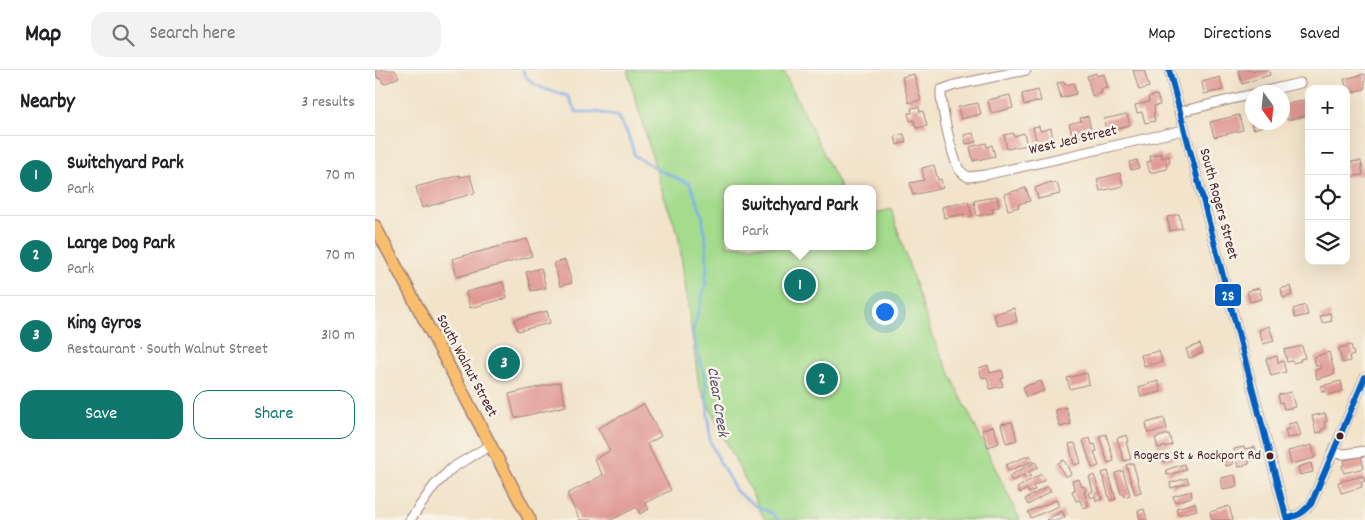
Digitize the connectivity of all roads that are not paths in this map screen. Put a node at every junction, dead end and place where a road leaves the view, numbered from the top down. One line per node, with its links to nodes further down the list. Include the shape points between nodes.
1 (1026, 70): 7 (street, West Jed Street, via 941,90 954,155 967,178)
2 (1169, 70): 6 (street, South Rogers Street)
3 (1300, 83): 4 (street)
4 (1290, 85)
5 (1245, 96): 6 (street)
6 (1179, 112): 7 (street, South Rogers Street)
7 (1184, 130): 15 (street, South Rogers Street)
8 (375, 226): 10 (main road, South Walnut Street)
9 (1365, 377): 12 (street)
10 (491, 445): 13 (street, via 452,468 433,486); 14 (main road, South Walnut Street)
11 (1365, 451): 12 (street)
12 (1332, 454): 15 (street, via 1311,504 1301,514)
13 (410, 520)
14 (530, 520)
15 (1287, 520)

